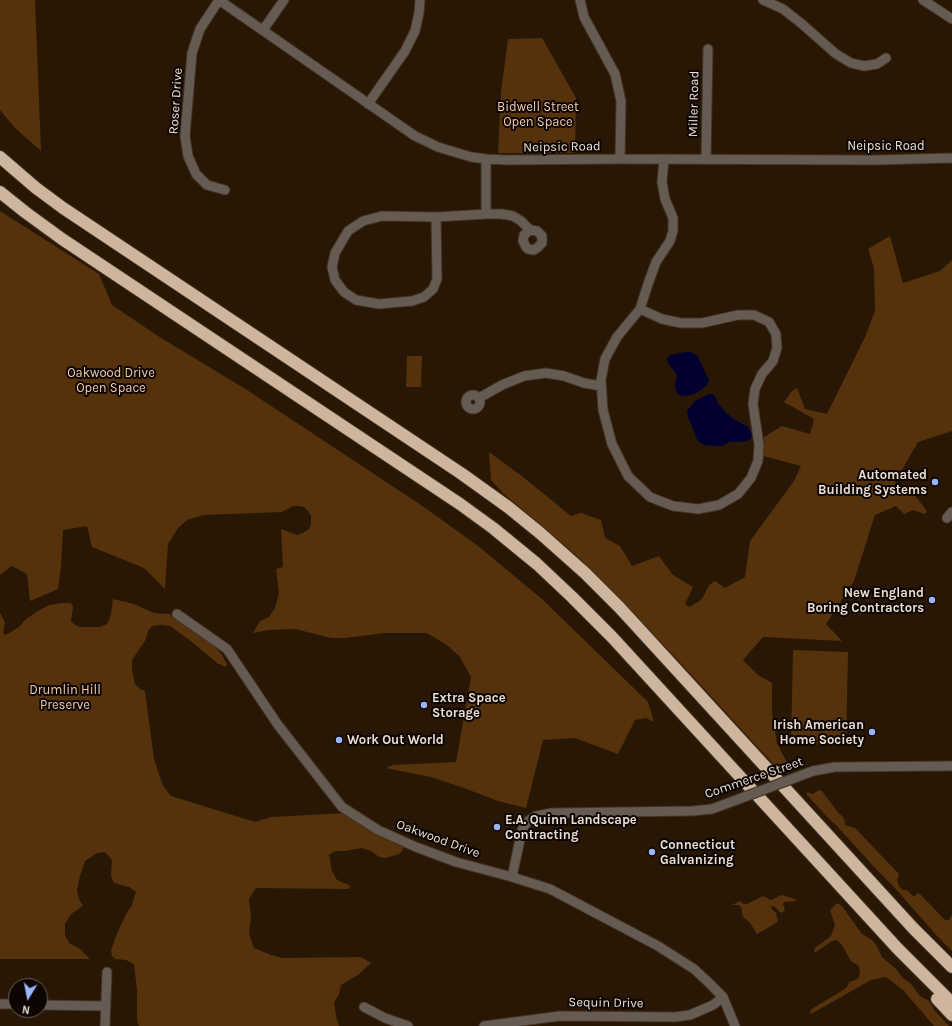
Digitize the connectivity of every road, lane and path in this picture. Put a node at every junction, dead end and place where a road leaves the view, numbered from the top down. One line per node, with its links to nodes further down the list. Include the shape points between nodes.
1 (219, 0): 8 (street, Neipsic Road); 18 (street, Roser Drive, via 200,29 192,53 185,136 188,156 196,174 207,185)
2 (284, 0): 8 (street)
3 (420, 0): 11 (street, via 416,31)
4 (580, 0): 15 (street, via 584,17 615,74 621,101)
5 (763, 0): 10 (street, via 783,9 836,54 851,63 864,66 877,64)
6 (923, 0): 7 (street)
7 (952, 19)
8 (263, 30): 11 (street, Neipsic Road)
9 (708, 49): 17 (street, Miller Road)
10 (886, 58)
11 (368, 104): 14 (street, Neipsic Road, via 427,143 452,152)
12 (0, 158): 30 (highway, via 62,208 462,474 549,541 620,608 913,928)
13 (952, 158): 17 (street, Neipsic Road)
14 (486, 159): 15 (street, Neipsic Road); 20 (street)
15 (620, 159): 16 (street, Neipsic Road)
16 (664, 159): 17 (street, Neipsic Road); 23 (street, via 662,182 673,231 670,241 656,262)
17 (706, 159)
18 (225, 190)
19 (0, 192): 29 (highway, via 62,239 460,504 537,564 612,637)
20 (486, 214): 21 (street); 22 (street, via 513,216)
21 (436, 217): 21 (street, via 382,216 363,221 348,231 335,253 332,267 335,280 344,292 356,300 379,304 412,301 424,297 433,289 437,279)
22 (530, 230)
23 (640, 310): 24 (street, via 617,337 605,359); 24 (street, via 662,319 682,323 702,323 754,314 769,322 776,334 777,348 773,361 762,374 755,389 753,404 760,445 758,461 751,478 738,494 719,505 698,509 673,506 650,497 628,476 612,444 603,410)
24 (601, 386): 25 (street, via 546,373 524,376)
25 (480, 398)
26 (177, 614): 28 (street, Oakwood Drive, via 227,649 278,724 342,807 378,830 416,847 456,862)
27 (952, 766): 28 (street, Commerce Street, bridge, via 839,767 816,770 719,806 698,811 552,813 536,816 527,822 522,830)
28 (512, 877): 32 (street, Oakwood Drive, via 550,889 658,946 694,969)
29 (904, 955): 33 (highway); 37 (highway, via 923,982)
30 (952, 967)
31 (106, 972): 35 (street)
32 (723, 997): 40 (street, Sequin Drive, via 690,1015 675,1017 560,1016); 41 (street, Oakwood Drive)
33 (952, 1003)
34 (48, 1005): 35 (street)
35 (106, 1006): 38 (street)
36 (364, 1007): 39 (street)
37 (952, 1015)
38 (105, 1026)
39 (408, 1026)
40 (484, 1026)
41 (735, 1026)

